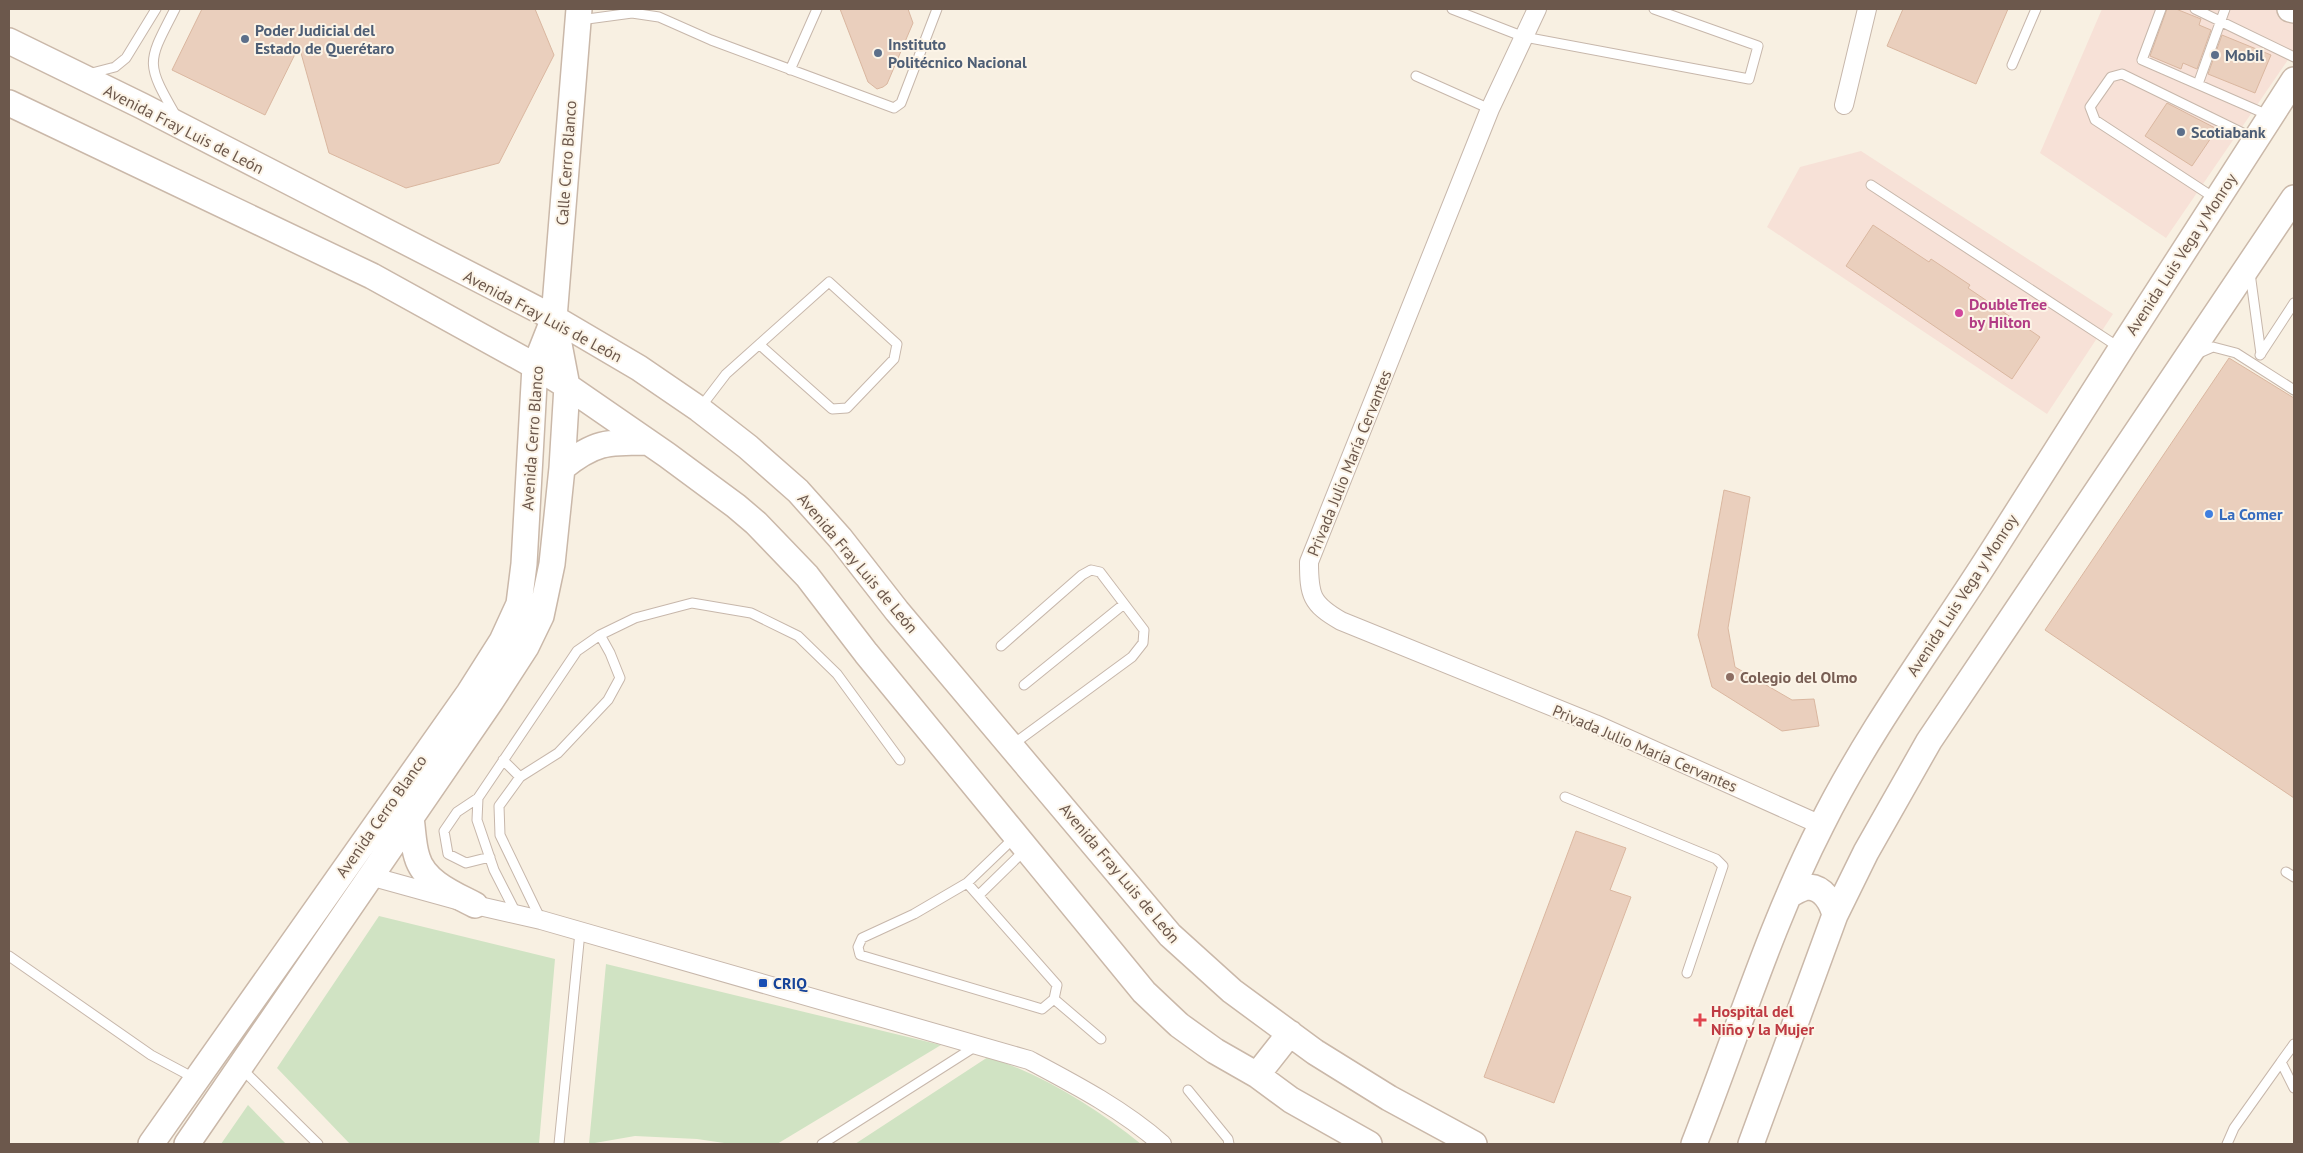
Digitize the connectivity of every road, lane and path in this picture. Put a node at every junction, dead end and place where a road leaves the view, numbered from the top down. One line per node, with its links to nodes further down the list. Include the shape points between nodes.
1 (156, 9): 22 (lane, via 126,58 115,67)
2 (175, 9): 30 (lane, via 157,43 152,69)
3 (817, 9): 21 (lane)
4 (937, 9): 21 (lane, via 898,107 888,107)
5 (1452, 9): 17 (lane)
6 (1537, 9): 17 (street, Privada Julio María Cervantes)
7 (1654, 9): 17 (lane, via 1758,46 1749,79)
8 (1867, 9): 27 (street)
9 (2036, 9): 20 (lane)
10 (2161, 9): 25 (lane, via 2142,60)
11 (2195, 9): 16 (lane)
12 (2225, 9): 16 (lane)
13 (2290, 9): 14 (main road)
14 (2294, 10)
15 (578, 14): 21 (lane, via 632,13 659,17); 37 (main road, Calle Cerro Blanco)
16 (2221, 20): 19 (lane); 25 (lane)
17 (1524, 37): 28 (street, Privada Julio María Cervantes)
18 (9, 41): 22 (main road, Avenida Fray Luis de León)
19 (2294, 57)
20 (2012, 65)
21 (790, 70)
22 (80, 76): 30 (main road, Avenida Fray Luis de León)
23 (1416, 76): 28 (lane)
24 (2294, 80): 29 (main road, Avenida Luis Vega y Monroy)
25 (2198, 84): 29 (lane)
26 (9, 103): 43 (main road, via 372,276)
27 (1844, 105)
28 (1490, 110): 60 (street, Privada Julio María Cervantes, via 1309,562 1311,595 1323,611 1340,621 1595,724)
29 (2271, 116): 31 (main road, Avenida Luis Vega y Monroy)
30 (184, 129): 37 (main road, Avenida Fray Luis de León)
31 (2255, 139): 33 (main road, Avenida Luis Vega y Monroy); 33 (lane, via 2122,74 2111,77 2090,107 2095,120)
32 (1871, 185): 39 (lane)
33 (2216, 199): 39 (main road, Avenida Luis Vega y Monroy)
34 (2292, 204): 35 (main road)
35 (2249, 265): 40 (lane); 41 (main road)
36 (2294, 303): 40 (lane)
37 (554, 318): 43 (main road, Avenida Cerro Blanco); 44 (main road, Avenida Cerro Blanco); 46 (main road, Avenida Fray Luis de León, via 640,368)
38 (760, 344): 38 (lane, via 832,409 846,408 894,359 897,344 829,282); 46 (lane, via 726,374)
39 (2120, 348): 60 (main road, Avenida Luis Vega y Monroy, via 1990,556 1908,676)
40 (2261, 354): 42 (lane)
41 (2186, 360): 42 (lane, via 2212,347 2236,353); 70 (main road, via 1929,741 1866,852)
42 (2254, 364): 45 (lane)
43 (535, 366): 44 (main road); 84 (main road, Avenida Cerro Blanco, via 524,564 519,604 502,641 469,693)
44 (567, 386): 47 (main road); 48 (main road, Avenida Cerro Blanco)
45 (2294, 390)
46 (699, 409): 53 (main road, Avenida Fray Luis de León, via 798,491)
47 (646, 442): 48 (main road, via 614,442 596,446 581,452); 61 (main road, via 736,506 782,549)
48 (562, 468): 59 (main road, Avenida Cerro Blanco, via 552,564 541,616 526,647)
49 (1124, 604): 51 (lane, via 1100,572 1091,570); 52 (lane); 53 (lane, via 1144,630 1143,643 1132,657)
50 (600, 635): 54 (lane, via 577,651); 55 (lane, via 635,618 692,603 751,613 798,636 837,674); 56 (lane, via 620,678 616,688 558,753)
51 (1001, 646)
52 (1024, 685)
53 (1012, 746): 77 (main road, Avenida Fray Luis de León, via 1170,935 1232,990)
54 (503, 760): 56 (lane); 58 (lane)
55 (900, 760)
56 (520, 777): 72 (lane, via 499,806 500,835)
57 (1565, 797): 75 (lane, via 1716,859 1723,866)
58 (478, 798): 62 (lane, via 477,820); 62 (lane, via 457,812 444,831 448,854 466,863)
59 (411, 818): 64 (main road, Avenida Cerro Blanco); 69 (main road, via 417,857 424,871)
60 (1821, 825): 67 (main road, Avenida Luis Vega y Monroy)
61 (1022, 841): 66 (lane); 68 (lane); 83 (main road, via 1144,992 1179,1025 1215,1052)
62 (490, 857): 71 (lane)
63 (2286, 872): 65 (lane)
64 (370, 876): 69 (street); 82 (main road, Avenida Cerro Blanco)
65 (2294, 877)
66 (967, 883): 68 (lane); 76 (lane, via 914,914 862,938 858,947 860,955 1042,1009)
67 (1789, 894): 70 (main road, via 1807,886 1818,889 1832,902); 96 (main road, Avenida Luis Vega y Monroy)
68 (979, 895): 76 (lane, via 1057,986)
69 (475, 906): 71 (street)
70 (1835, 915): 97 (main road)
71 (517, 916): 72 (street)
72 (541, 920): 73 (street)
73 (580, 932): 79 (street); 90 (lane)
74 (9, 956): 84 (lane, via 151,1055)
75 (1687, 973)
76 (1054, 999): 78 (lane)
77 (1290, 1032): 83 (main road); 95 (main road, Avenida Fray Luis de León, via 1315,1052 1389,1098)
78 (1101, 1039)
79 (979, 1044): 91 (lane); 92 (street, via 1029,1060 1091,1092)
80 (2294, 1044): 81 (lane)
81 (2282, 1062): 85 (lane); 98 (lane, via 2234,1128)
82 (239, 1066): 88 (main road, Avenida Cerro Blanco); 89 (lane)
83 (1257, 1075): 94 (main road, via 1291,1100)
84 (196, 1079): 87 (main road, Avenida Cerro Blanco)
85 (2294, 1088)
86 (1188, 1090): 93 (lane)
87 (151, 1144)
88 (187, 1144)
89 (318, 1144)
90 (559, 1144)
91 (822, 1144)
92 (1162, 1144)
93 (1229, 1144)
94 (1369, 1144)
95 (1474, 1144)
96 (1694, 1144)
97 (1751, 1144)
98 (2227, 1144)

